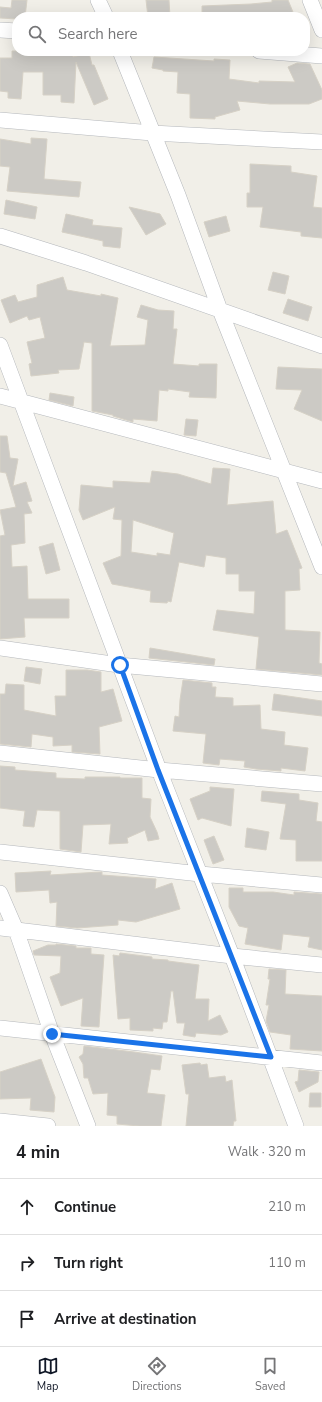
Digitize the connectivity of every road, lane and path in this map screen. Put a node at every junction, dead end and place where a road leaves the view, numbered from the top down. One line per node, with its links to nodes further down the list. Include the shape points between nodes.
1 (98, 0): 3 (street)
2 (310, 0): 5 (street)
3 (104, 12)
4 (0, 30): 6 (street)
5 (322, 30)
6 (12, 31)
7 (310, 55): 9 (street)
8 (122, 56): 11 (street)
9 (322, 56)
10 (0, 120): 11 (street)
11 (152, 133): 12 (street); 14 (street, via 178,195)
12 (322, 142)
13 (0, 236): 14 (street, via 86,262)
14 (220, 310): 16 (street); 19 (street)
15 (0, 345): 18 (street)
16 (322, 346)
17 (0, 396): 18 (street)
18 (21, 400): 19 (street); 23 (street)
19 (286, 472): 20 (street); 21 (street)
20 (322, 481)
21 (322, 567)
22 (0, 648): 23 (street)
23 (120, 665): 24 (street); 26 (street)
24 (322, 684)
25 (0, 753): 26 (street)
26 (158, 770): 27 (street); 29 (street)
27 (322, 784)
28 (0, 852): 29 (street)
29 (200, 874): 30 (street); 34 (street)
30 (322, 885)
31 (0, 893): 33 (street)
32 (0, 928): 33 (street)
33 (16, 930): 34 (street); 37 (street)
34 (232, 956): 35 (street); 38 (street)
35 (322, 965)
36 (0, 1028): 37 (street)
37 (52, 1034): 38 (street); 42 (street)
38 (271, 1057): 39 (street); 43 (street)
39 (322, 1063)
40 (0, 1121): 41 (street)
41 (48, 1126)
42 (88, 1126)
43 (296, 1126)

